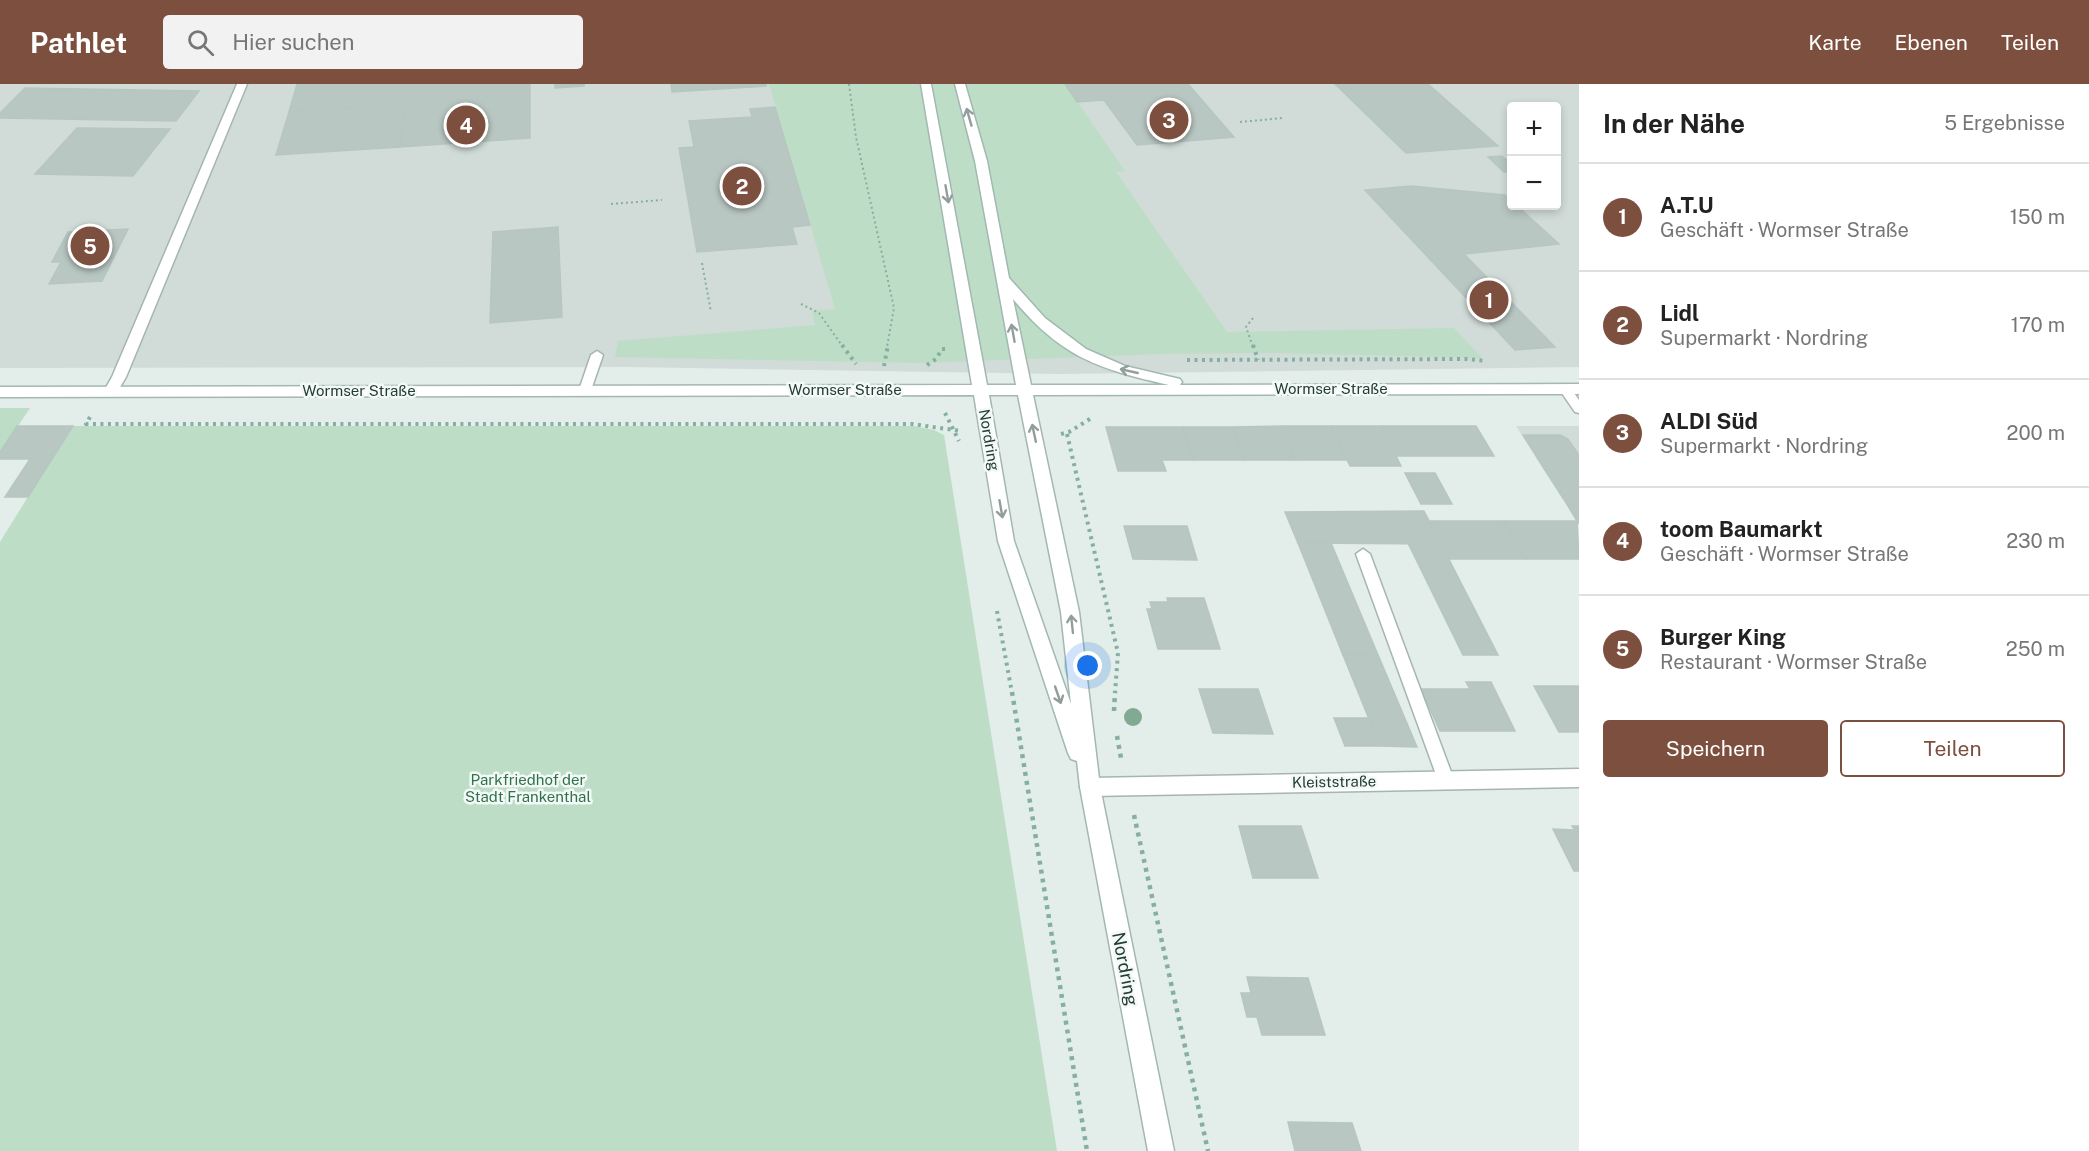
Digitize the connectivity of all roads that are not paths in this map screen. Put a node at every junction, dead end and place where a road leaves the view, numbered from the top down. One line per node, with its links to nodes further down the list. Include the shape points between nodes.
1 (242, 84): 11 (main road)
2 (926, 84): 6 (main road, Nordring, one-way to 6)
3 (960, 84): 4 (main road, Nordring, one-way to 3, via 981,161)
4 (1004, 277): 7 (main road, Nordring, one-way to 4); 8 (main road, one-way to 4, via 1112,367 1077,350 1039,321)
5 (597, 354): 10 (lane)
6 (980, 389): 7 (main road, Wormser Straße); 10 (main road, Wormser Straße); 17 (main road, Nordring, one-way to 17, via 1006,541)
7 (1024, 389): 8 (main road, Wormser Straße); 17 (main road, Nordring, one-way to 7, via 1070,612)
8 (1206, 389): 9 (main road, Wormser Straße)
9 (1572, 389): 13 (lane)
10 (585, 390): 11 (main road, Wormser Straße)
11 (111, 391): 12 (main road, Wormser Straße)
12 (0, 392)
13 (1579, 409)
14 (1363, 554): 16 (lane)
15 (1579, 778): 16 (main road, Kleiststraße)
16 (1446, 780): 17 (main road, Kleiststraße)
17 (1090, 787): 18 (main road, Nordring)
18 (1161, 1151)

